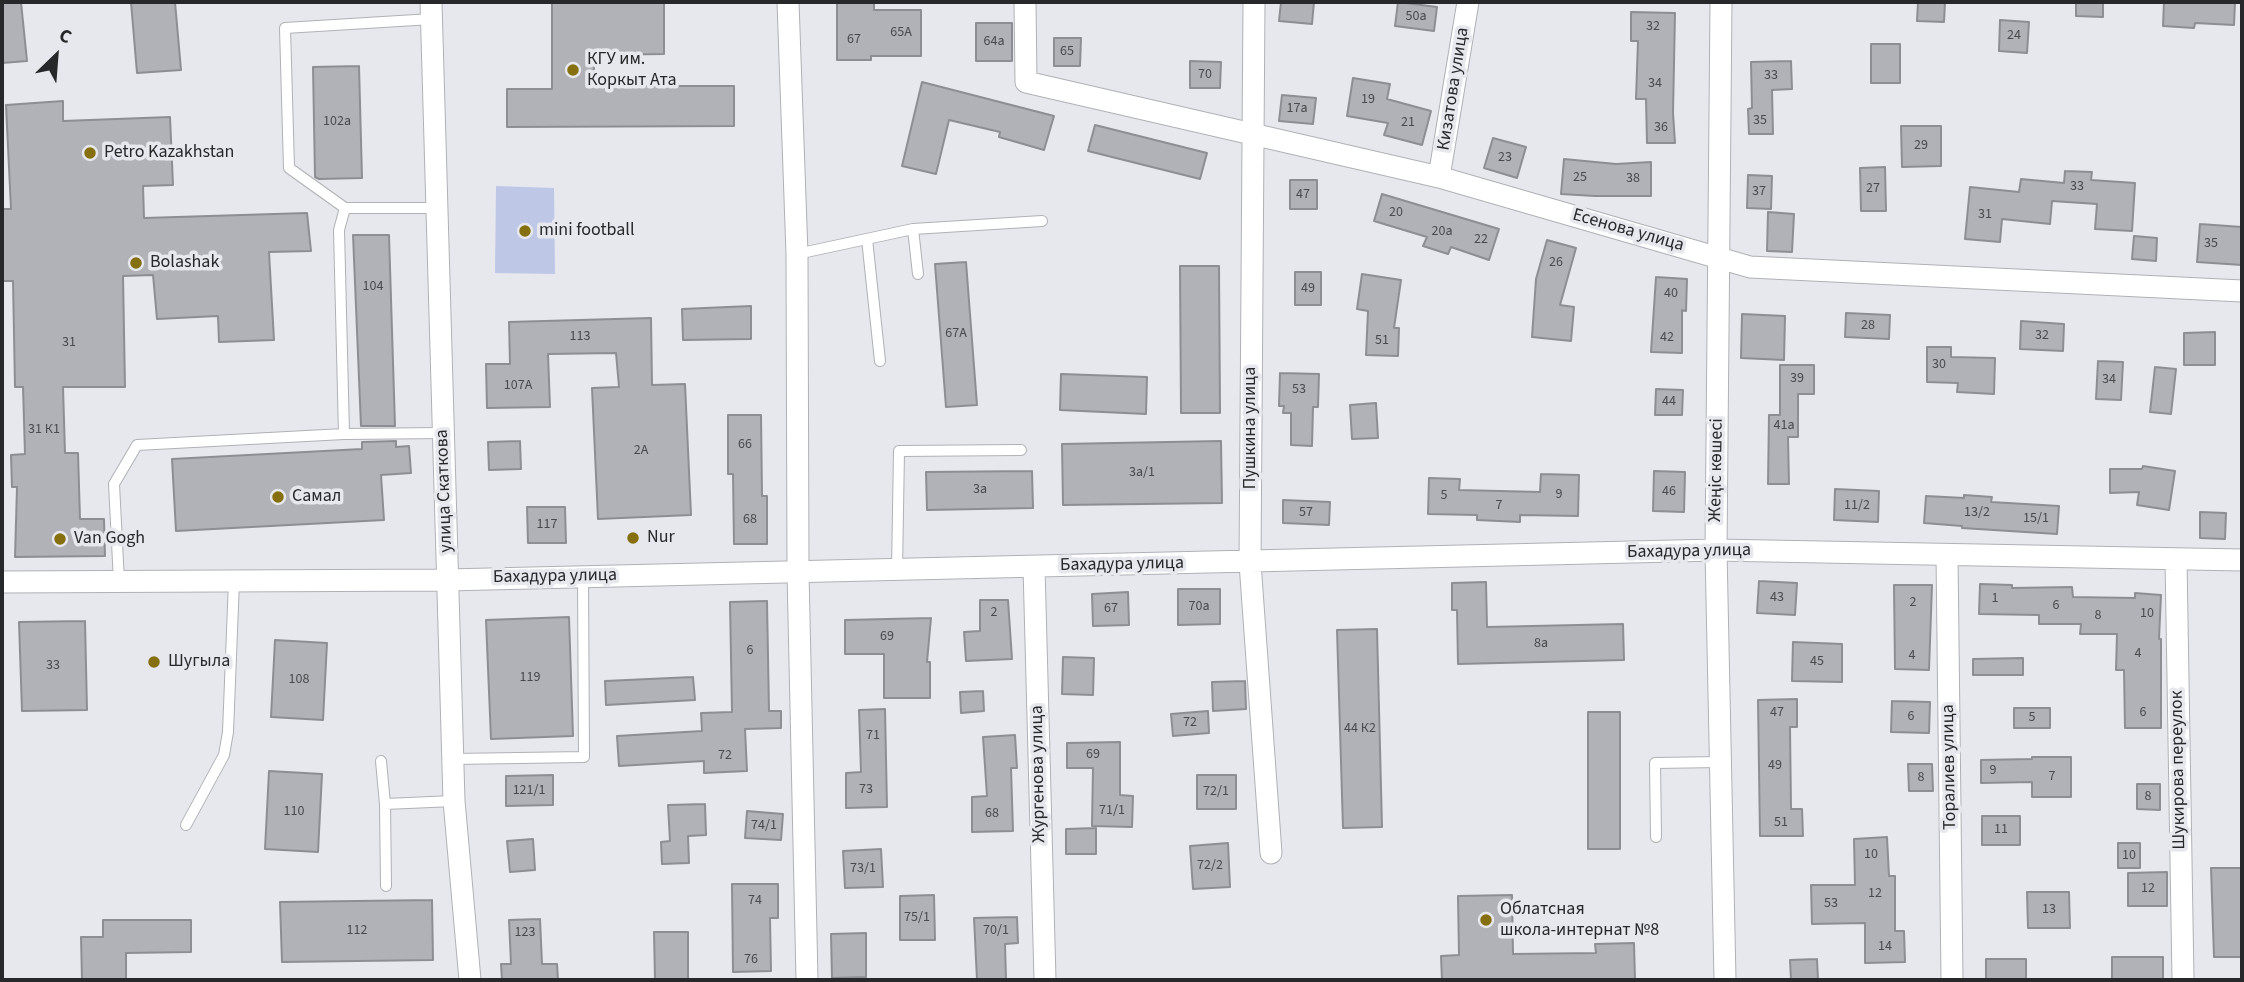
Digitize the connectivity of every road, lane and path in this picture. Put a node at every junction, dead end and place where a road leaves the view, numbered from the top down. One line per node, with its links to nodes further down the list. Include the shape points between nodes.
1 (788, 2): 14 (street)
2 (1025, 2): 7 (street, Есенова улица, via 1026,82)
3 (1254, 2): 7 (street, Пушкина улица)
4 (1468, 2): 8 (street, Кизатова улица)
5 (1721, 2): 15 (street, Жеңіс көшесі)
6 (432, 11): 9 (lane, via 285,29 289,168); 10 (street, улица Скаткова)
7 (1253, 134): 8 (street, Есенова улица); 26 (street, Пушкина улица)
8 (1439, 177): 15 (street, Есенова улица)
9 (345, 208): 10 (lane); 20 (lane, via 339,230)
10 (437, 208): 19 (street, улица Скаткова)
11 (1042, 221): 12 (lane)
12 (913, 229): 13 (lane); 16 (lane)
13 (867, 239): 14 (lane); 18 (lane)
14 (797, 254): 29 (street)
15 (1719, 257): 17 (street, Есенова улица, via 1750,267); 22 (street, Жеңіс көшесі)
16 (918, 274)
17 (2242, 290)
18 (880, 362)
19 (443, 433): 20 (lane); 31 (street, улица Скаткова)
20 (344, 434): 34 (lane, via 137,444 114,484)
21 (1021, 450): 28 (lane, via 899,451)
22 (1716, 551): 23 (street, Бахадура улица); 26 (street, Бахадура улица); 37 (street, Жеңіс көшесі)
23 (1947, 555): 24 (street, Бахадура улица); 48 (street, Торалиев улица)
24 (2176, 559): 25 (street, Бахадура улица); 49 (street, Шукирова переулок)
25 (2242, 560)
26 (1250, 563): 27 (street, Бахадура улица); 42 (street, Пушкина улица)
27 (1034, 567): 28 (street, Бахадура улица); 46 (street, Жургенова улица)
28 (897, 570): 29 (street, Бахадура улица)
29 (798, 572): 30 (street, Бахадура улица); 45 (street)
30 (583, 577): 31 (street, Бахадура улица); 35 (lane, via 584,757)
31 (447, 580): 32 (street, Бахадура улица); 35 (street, улица Скаткова)
32 (234, 581): 34 (street, Бахадура улица); 40 (lane, via 228,732 223,755)
33 (2, 582): 34 (street, Бахадура улица)
34 (119, 582)
35 (453, 759): 38 (street, улица Скаткова)
36 (381, 761): 39 (lane)
37 (1721, 762): 41 (lane, via 1655,763); 47 (street, Жеңіс көшесі)
38 (454, 801): 39 (lane); 44 (street, улица Скаткова)
39 (385, 804): 43 (lane)
40 (186, 825)
41 (1656, 837)
42 (1271, 853)
43 (386, 886)
44 (470, 980)
45 (807, 980)
46 (1045, 980)
47 (1726, 980)
48 (1952, 980)
49 (2183, 980)

